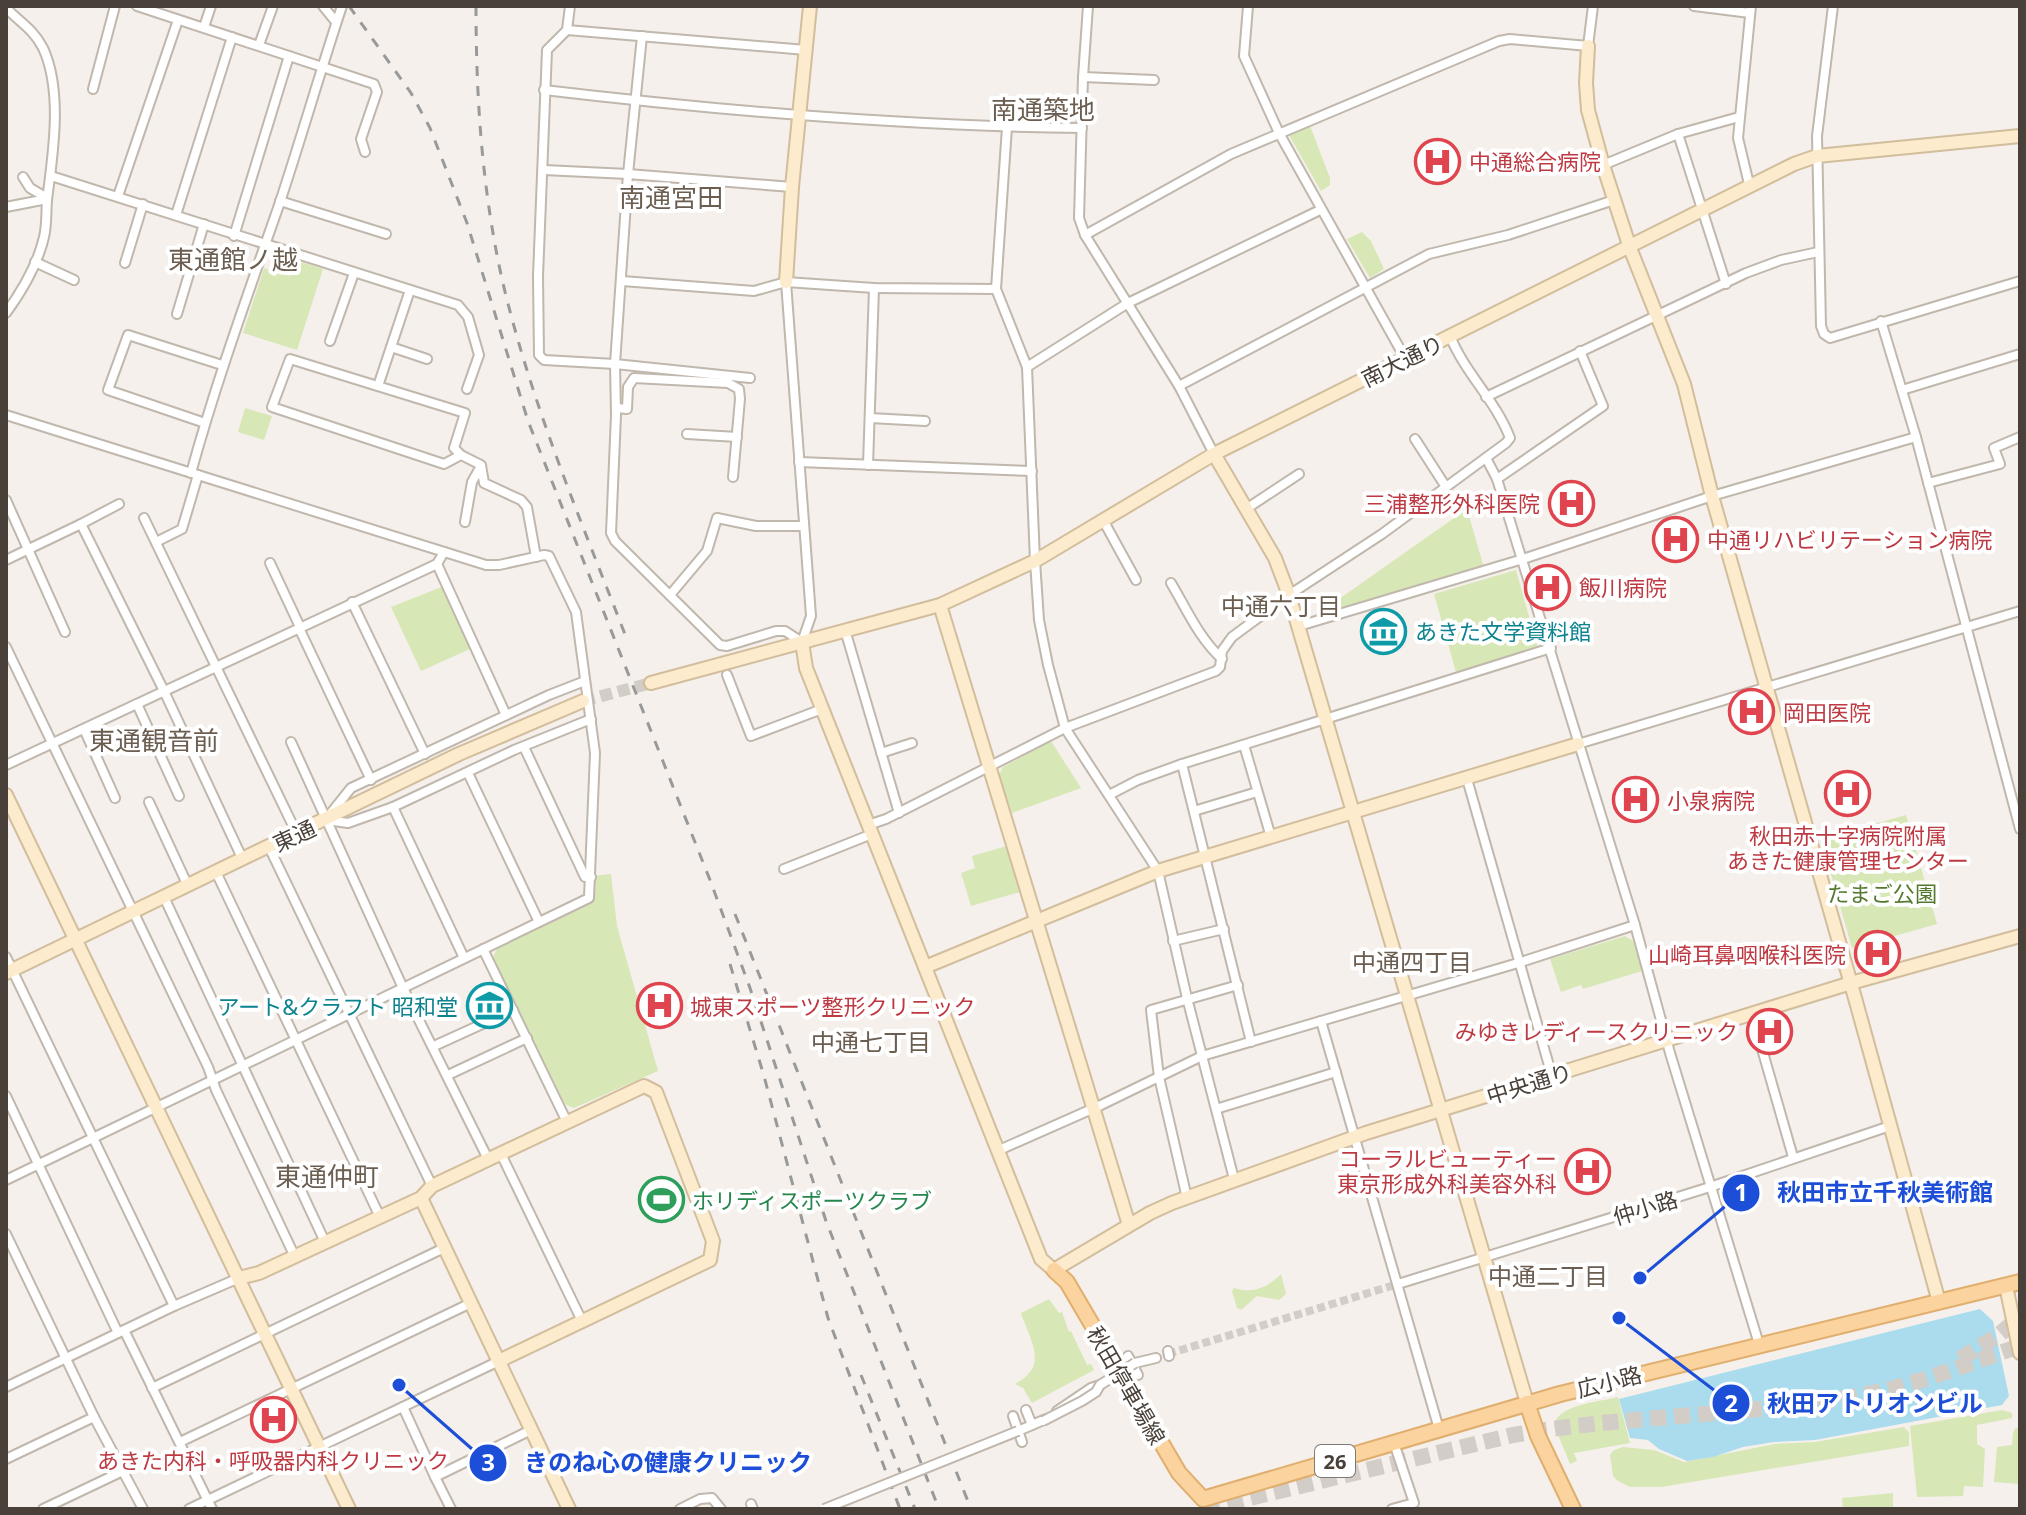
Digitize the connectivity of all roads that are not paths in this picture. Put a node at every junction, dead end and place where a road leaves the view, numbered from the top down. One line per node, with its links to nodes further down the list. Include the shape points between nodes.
1 (115, 6): 30 (street)
2 (137, 6): 15 (street)
3 (211, 6): 19 (street)
4 (273, 6): 23 (street)
5 (323, 6): 18 (street)
6 (342, 6): 18 (street)
7 (570, 6): 20 (street)
8 (810, 6): 25 (street)
9 (1088, 6): 28 (street)
10 (1248, 6): 37 (street, via 1244,56)
11 (1593, 6): 24 (street)
12 (1694, 6): 16 (street)
13 (1833, 6): 41 (street)
14 (6, 8): 45 (street, via 33,30 52,78)
15 (152, 8): 17 (street)
16 (1750, 9): 34 (street)
17 (178, 20): 19 (street); 49 (street)
18 (336, 22): 27 (street)
19 (204, 27): 22 (street)
20 (567, 30): 21 (street); 31 (street, via 547,50)
21 (642, 36): 25 (street); 32 (street)
22 (232, 37): 23 (street); 57 (street)
23 (259, 45): 26 (street)
24 (1588, 46): 37 (street, via 1499,41); 42 (street, via 1588,110)
25 (806, 50): 33 (street)
26 (289, 56): 27 (street); 61 (street)
27 (321, 66): 40 (street, via 374,84 377,92 361,139); 52 (street)
28 (1083, 77): 29 (street); 36 (street)
29 (1154, 80)
30 (93, 89)
31 (544, 90): 32 (street); 43 (street)
32 (636, 101): 33 (street); 44 (street)
33 (801, 115): 35 (street); 48 (street)
34 (1739, 117): 38 (street); 47 (street, via 1740,153)
35 (1007, 127): 36 (street); 75 (street)
36 (1082, 128): 60 (street, via 1079,218)
37 (1279, 133): 55 (street); 60 (street)
38 (1678, 134): 42 (street); 56 (street)
39 (2020, 136): 41 (street, 南大通り)
40 (365, 152)
41 (1817, 156): 47 (street, 南大通り); 64 (street)
42 (1603, 165): 51 (street)
43 (544, 170): 44 (street); 89 (street, via 539,355 544,360)
44 (628, 174): 48 (street); 69 (street)
45 (51, 176): 49 (street); 50 (street)
46 (23, 177): 50 (street)
47 (1749, 184): 56 (street, 南大通り)
48 (792, 187): 71 (street)
49 (118, 196): 53 (street)
50 (47, 199): 54 (street); 65 (street)
51 (1614, 200): 63 (street); 73 (street, via 1429,254)
52 (280, 201): 59 (street); 62 (street)
53 (143, 204): 57 (street); 66 (street)
54 (6, 207)
55 (1320, 210): 73 (street); 77 (street)
56 (1701, 211): 63 (street, 南大通り); 72 (street)
57 (176, 215): 58 (street)
58 (204, 224): 61 (street); 79 (street)
59 (386, 234)
60 (1085, 235): 77 (street)
61 (234, 236): 62 (street)
62 (265, 246): 67 (street); 90 (street)
63 (1630, 248): 80 (street); 82 (street, 南大通り)
64 (1818, 252): 72 (street, via 1781,260); 81 (street, via 1824,334 1830,338)
65 (35, 262): 68 (street); 78 (street)
66 (125, 263)
67 (354, 273): 76 (street); 83 (street)
68 (74, 280)
69 (622, 281): 71 (street, via 754,291); 89 (street)
70 (2020, 281): 81 (street)
71 (786, 282): 74 (street); 111 (street)
72 (1726, 284): 80 (street)
73 (1365, 285): 87 (street); 94 (street)
74 (874, 288): 75 (street); 100 (street)
75 (996, 289): 91 (street)
76 (410, 290): 84 (street); 95 (street, via 458,305 468,317 479,355)
77 (1128, 303): 91 (street); 94 (street)
78 (6, 313)
79 (177, 314)
80 (1658, 314): 85 (street); 121 (street, via 1684,384)
81 (1881, 321): 96 (street)
82 (1450, 336): 87 (street, 南大通り); 97 (street)
83 (330, 341)
84 (391, 347): 88 (street); 93 (street)
85 (1580, 351): 97 (street); 118 (street, via 1603,406)
86 (2020, 354): 96 (street)
87 (1405, 358): 108 (street, 南大通り)
88 (427, 359)
89 (615, 364): 92 (street); 98 (street)
90 (222, 365): 102 (street); 102 (street, via 128,335 108,390)
91 (1027, 367): 114 (street)
92 (750, 378)
93 (378, 386): 109 (street, via 465,413 454,448); 109 (street, via 290,359 272,407 444,464)
94 (1179, 386): 108 (street)
95 (467, 389)
96 (1902, 390): 105 (street)
97 (1486, 397): 110 (street, via 1510,438)
98 (616, 408): 104 (street, via 627,409 634,378 728,383 739,389); 141 (street, via 611,533)
99 (6, 415): 115 (street)
100 (870, 418): 101 (street); 113 (street)
101 (925, 421)
102 (205, 423): 115 (street)
103 (687, 434): 104 (street)
104 (737, 437): 117 (street)
105 (1916, 437): 119 (street); 121 (street)
106 (2020, 437): 119 (street, via 1994,448 2000,464)
107 (1415, 439): 120 (street)
108 (1214, 454): 124 (street); 126 (street, 南大通り)
109 (461, 455): 112 (street)
110 (1486, 458): 118 (street); 120 (street)
111 (799, 462): 113 (street); 129 (street)
112 (481, 465): 127 (street, via 472,482); 133 (street, via 484,483 527,507)
113 (868, 465): 114 (street)
114 (1032, 471): 136 (street)
115 (194, 474): 130 (street, via 182,529); 132 (street)
116 (1299, 474): 124 (street)
117 (733, 477)
118 (1497, 479): 134 (street)
119 (1928, 483): 148 (street)
120 (1446, 487): 142 (street)
121 (1712, 496): 134 (street); 159 (street)
122 (6, 500): 131 (street)
123 (119, 504): 128 (street)
124 (1246, 509): 142 (street, via 1275,558)
125 (144, 518): 130 (street)
126 (1103, 520): 136 (street, 南大通り); 139 (street)
127 (465, 522)
128 (81, 524): 131 (street); 160 (street)
129 (804, 526): 141 (street, via 756,526 717,518 707,551); 151 (street, via 811,616)
130 (156, 542): 155 (street)
131 (27, 549): 135 (street); 150 (street)
132 (444, 552): 133 (street, via 486,565); 138 (street)
133 (536, 557): 157 (street, via 549,556 576,612)
134 (1523, 559): 146 (street); 153 (street)
135 (6, 560)
136 (1035, 561): 144 (street, 南大通り); 167 (street, via 1039,620)
137 (270, 563): 147 (street)
138 (437, 564): 143 (street); 164 (street)
139 (1136, 580)
140 (1171, 583): 154 (street, via 1194,625)
141 (670, 595): 151 (street, via 720,645 776,631)
142 (1289, 595): 146 (street); 154 (street, via 1232,637)
143 (352, 602): 147 (street); 176 (street)
144 (940, 605): 149 (street, 南大通り); 179 (street)
145 (2020, 611): 148 (street)
146 (1299, 626): 166 (street)
147 (300, 627): 155 (street); 182 (street)
148 (1966, 628): 159 (street); 195 (street)
149 (845, 630): 151 (street, 南大通り); 175 (street)
150 (65, 632)
151 (802, 642): 158 (street); 163 (street)
152 (6, 647): 170 (street)
153 (1551, 648): 166 (street); 172 (street)
154 (1222, 659): 167 (street, via 1216,671)
155 (218, 666): 160 (street); 196 (street)
156 (727, 675): 163 (street, via 751,736)
157 (585, 681): 164 (street); 165 (street)
158 (651, 683)
159 (1766, 690): 172 (street); 221 (street)
160 (164, 691): 162 (street); 200 (street)
161 (583, 701): 193 (street, 東通)
162 (137, 704): 168 (street); 186 (street)
163 (822, 709): 194 (street)
164 (506, 715): 176 (street)
165 (591, 719): 174 (street); 204 (street)
166 (1325, 720): 173 (street); 192 (street)
167 (1065, 728): 179 (street); 185 (street)
168 (84, 729): 170 (street); 187 (street)
169 (291, 742): 193 (street)
170 (54, 743): 178 (street); 207 (street)
171 (912, 743): 175 (street)
172 (1578, 744): 181 (street); 210 (street)
173 (1244, 745): 177 (street); 183 (street)
174 (524, 747): 180 (street); 204 (street, via 585,877)
175 (881, 753): 191 (street)
176 (425, 754): 182 (street)
177 (1182, 764): 185 (street); 190 (street)
178 (6, 765)
179 (990, 768): 191 (street); 209 (street)
180 (468, 773): 189 (street); 208 (street)
181 (1467, 779): 192 (street); 218 (street)
182 (371, 780): 193 (street, via 351,788)
183 (1257, 792): 190 (street); 197 (street)
184 (6, 795): 213 (street)
185 (1109, 795): 202 (street)
186 (179, 796)
187 (115, 798)
188 (149, 802): 205 (street)
189 (393, 807): 193 (street, via 348,823); 217 (street)
190 (1194, 811): 199 (street)
191 (899, 813): 194 (street)
192 (1352, 814): 197 (street); 224 (street)
193 (325, 820): 196 (street, 東通); 223 (street)
194 (870, 829): 201 (street); 219 (street)
195 (2020, 829)
196 (297, 834): 198 (street, 東通)
197 (1271, 837): 199 (street)
198 (269, 847): 200 (street, 東通); 227 (street)
199 (1206, 855): 202 (street); 211 (street)
200 (243, 860): 203 (street, 東通)
201 (784, 869)
202 (1158, 871): 209 (street); 214 (street)
203 (216, 872): 205 (street, 東通); 231 (street)
204 (591, 877): 208 (street, via 589,898)
205 (188, 886): 206 (street, 東通)
206 (164, 897): 207 (street, 東通); 236 (street)
207 (134, 911): 213 (street, 東通); 241 (street)
208 (539, 922): 215 (street)
209 (1036, 922): 219 (street); 244 (street)
210 (1635, 925): 218 (street); 232 (street)
211 (1224, 929): 214 (street); 222 (street)
212 (2020, 936): 221 (street, 中央通り)
213 (76, 940): 220 (street, 東通); 243 (street)
214 (1173, 941): 225 (street)
215 (483, 949): 217 (street); 226 (street)
216 (6, 957): 220 (street)
217 (464, 958): 223 (street)
218 (1518, 963): 224 (street); 239 (street)
219 (925, 967): 251 (street)
220 (9, 971): 249 (street)
221 (1851, 983): 228 (street, 中央通り); 248 (street)
222 (1238, 985): 225 (street); 233 (street)
223 (403, 988): 227 (street); 234 (street)
224 (1406, 996): 229 (street); 246 (street)
225 (1187, 998): 235 (street); 240 (street, via 1151,1010)
226 (513, 1010): 230 (street); 234 (street)
227 (349, 1014): 231 (street); 257 (street)
228 (1752, 1014): 232 (street, 中央通り); 253 (street)
229 (1321, 1021): 233 (street); 237 (street)
230 (527, 1038): 238 (street); 247 (street)
231 (295, 1040): 236 (street); 261 (street)
232 (1666, 1040): 239 (street, 中央通り); 258 (street)
233 (1251, 1042): 235 (street)
234 (434, 1046): 238 (street)
235 (1202, 1056): 240 (street); 245 (street)
236 (242, 1065): 241 (street); 264 (street)
237 (1336, 1072): 245 (street); 250 (street)
238 (448, 1075): 252 (street)
239 (1552, 1076): 246 (street, 中央通り)
240 (1159, 1077): 244 (street); 260 (street)
241 (213, 1079): 243 (street); 267 (street)
242 (6, 1096): 254 (street)
243 (155, 1107): 249 (street); 269 (street)
244 (1092, 1109): 251 (street); 262 (street)
245 (1216, 1109): 255 (street)
246 (1440, 1110): 250 (street, 中央通り); 266 (street)
247 (567, 1122): 252 (street); 275 (street, via 644,1086 656,1092 713,1241 710,1260)
248 (1890, 1126): 253 (street, 仲小路); 272 (street)
249 (94, 1137): 254 (street); 274 (street)
250 (1355, 1137): 255 (street, 中央通り); 270 (street)
251 (997, 1151): 268 (street, via 1041,1259)
252 (494, 1156): 257 (street); 275 (street)
253 (1793, 1157): 258 (street, 仲小路)
254 (39, 1165): 256 (street); 276 (street)
255 (1234, 1179): 260 (street, 中央通り)
256 (6, 1180)
257 (432, 1186): 259 (street)
258 (1710, 1187): 266 (street, 仲小路); 278 (street)
259 (421, 1198): 261 (street); 265 (street)
260 (1187, 1198): 262 (street, 中央通り)
261 (380, 1217): 264 (street)
262 (1129, 1225): 268 (street, 中央通り)
263 (6, 1234): 281 (street)
264 (325, 1242): 267 (street)
265 (444, 1248): 273 (street); 277 (street)
266 (1483, 1256): 270 (street, 仲小路); 288 (street)
267 (295, 1257): 269 (street)
268 (1054, 1270): 305 (main road, 秋田停車場線 / 26, via 1067,1282 1164,1450)
269 (239, 1278): 274 (street); 277 (street)
270 (1398, 1284): 294 (street)
271 (2013, 1284): 272 (main road, 広小路 / 26); 279 (street)
272 (1939, 1302): 278 (main road, 広小路 / 26)
273 (471, 1303): 283 (street); 287 (street)
274 (174, 1306): 276 (street)
275 (582, 1321): 283 (street)
276 (121, 1331): 281 (street); 286 (street)
277 (264, 1334): 286 (street); 287 (street)
278 (1759, 1344): 288 (main road, 広小路 / 26)
279 (2020, 1353)
280 (1156, 1357): 282 (street)
281 (65, 1358): 285 (street); 292 (street)
282 (1130, 1360): 284 (street, bridge); 293 (street, bridge, via 1082,1401)
283 (499, 1361): 289 (street); 295 (street)
284 (1138, 1375)
285 (7, 1385)
286 (152, 1388): 298 (street)
287 (290, 1389): 298 (street); 300 (street)
288 (1527, 1403): 294 (main road, 広小路 / 26); 316 (main road)
289 (403, 1407): 300 (street); 303 (street)
290 (1026, 1410): 293 (street)
291 (1013, 1416): 296 (street)
292 (94, 1417): 301 (street); 302 (street)
293 (1032, 1425): 296 (street)
294 (1439, 1429): 299 (main road, 広小路 / 26)
295 (531, 1430): 303 (street); 311 (street)
296 (1019, 1431): 297 (street, bridge); 314 (street, bridge)
297 (1023, 1441)
298 (180, 1442): 304 (street)
299 (1394, 1443): 305 (main road, 広小路 / 26); 315 (street, via 1414,1503)
300 (319, 1447): 304 (street); 309 (street)
301 (6, 1459)
302 (125, 1470): 306 (street); 307 (street)
303 (435, 1477): 310 (street)
304 (210, 1504): 308 (street)
305 (1207, 1504)
306 (43, 1509)
307 (143, 1509)
308 (189, 1509)
309 (349, 1509)
310 (451, 1509)
311 (569, 1509)
312 (680, 1509): 313 (street, via 712,1498)
313 (721, 1509)
314 (824, 1509)
315 (1392, 1509)
316 (1573, 1509)

